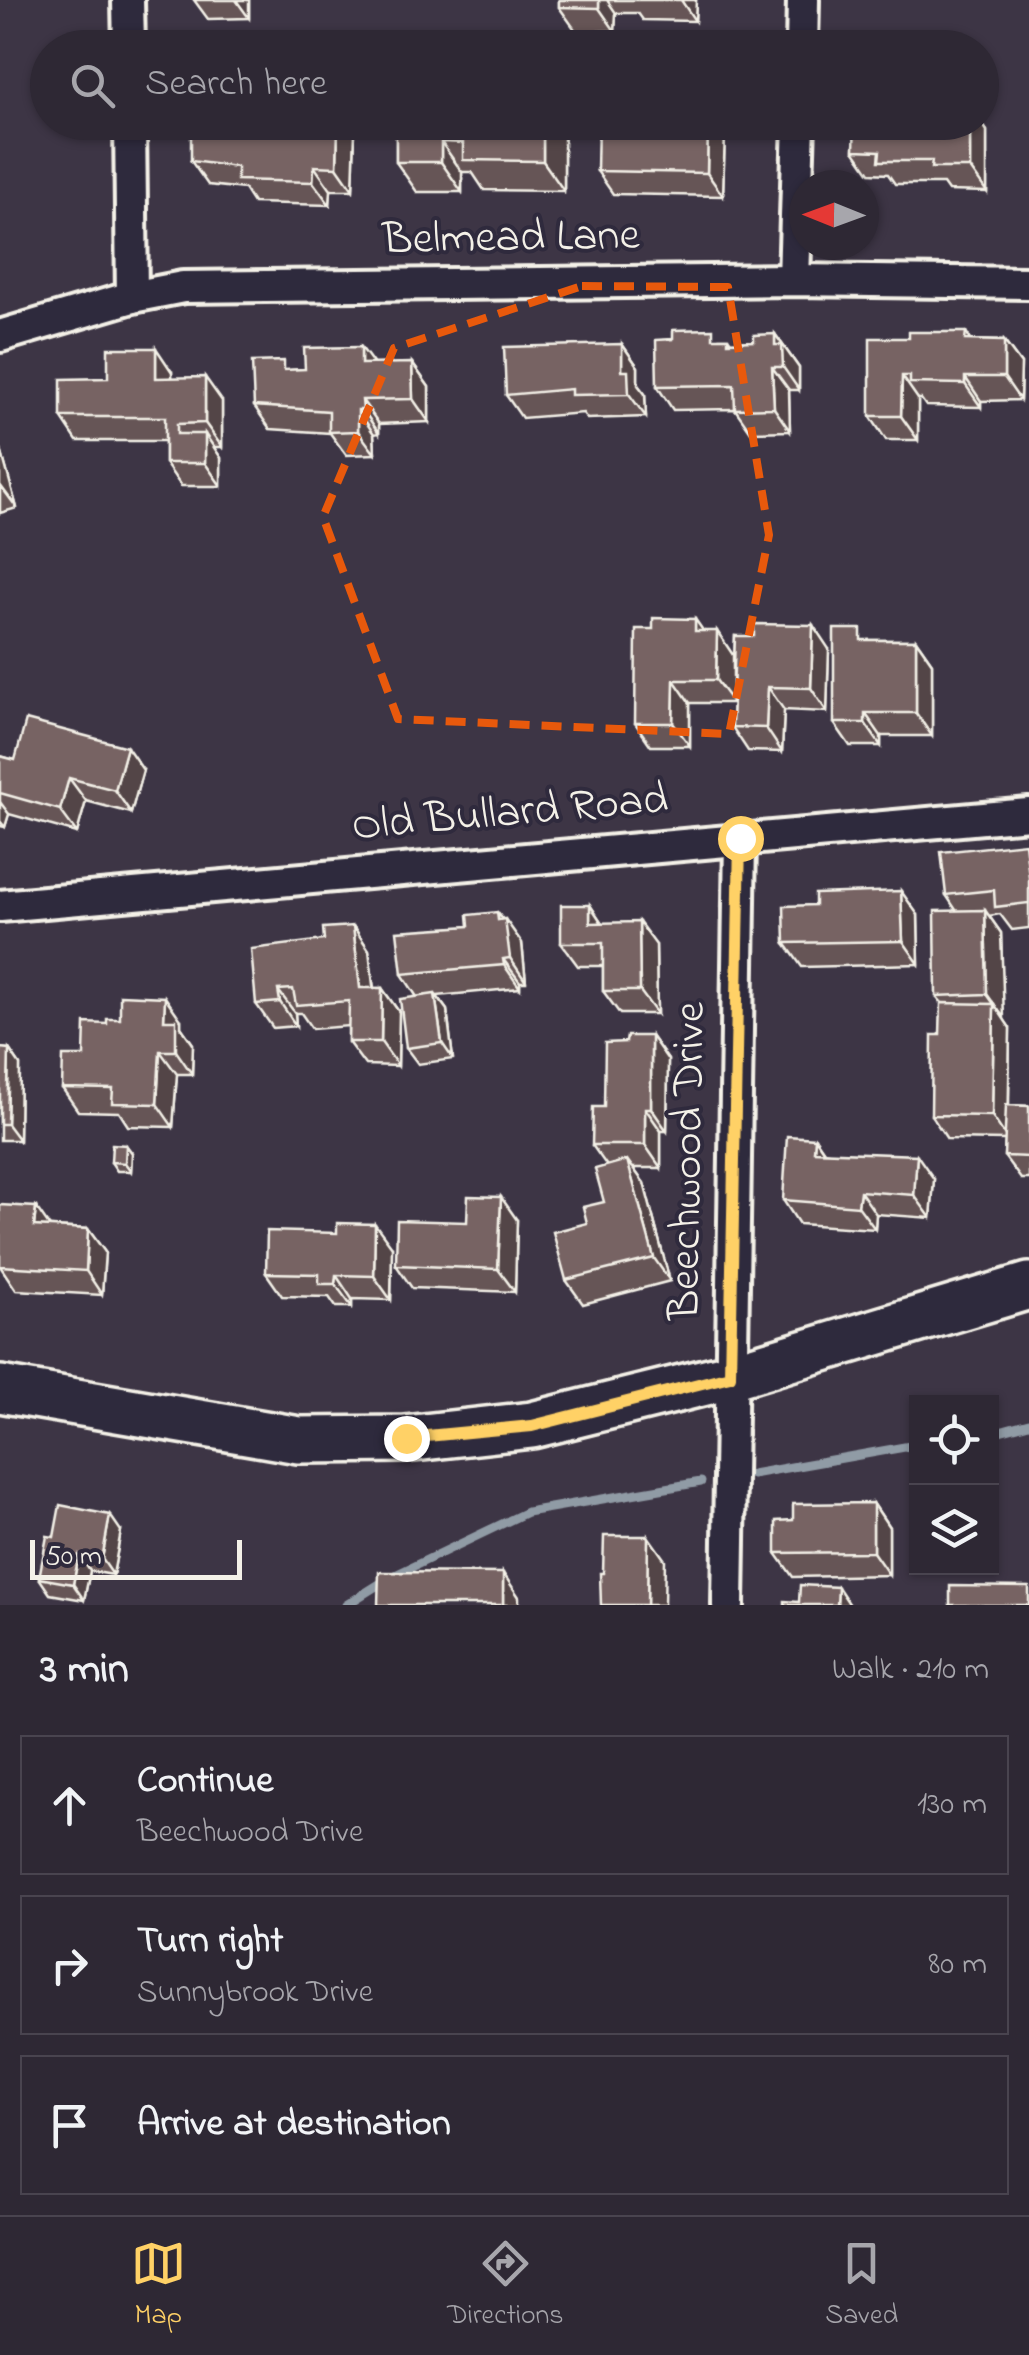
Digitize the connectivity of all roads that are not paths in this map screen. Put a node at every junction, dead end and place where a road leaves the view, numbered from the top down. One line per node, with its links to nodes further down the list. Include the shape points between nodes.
1 (128, 0): 3 (street)
2 (803, 0): 4 (street)
3 (129, 30)
4 (802, 30)
5 (130, 140): 9 (street)
6 (798, 140): 7 (street)
7 (794, 280): 8 (street, Belmead Lane); 9 (street, Belmead Lane, via 183,287)
8 (1029, 283)
9 (132, 297): 10 (street, Belmead Lane)
10 (0, 336)
11 (1029, 814): 12 (street, Old Bullard Road)
12 (740, 838): 13 (street, Old Bullard Road); 15 (street, Beechwood Drive)
13 (0, 906)
14 (1029, 1286): 15 (main road)
15 (730, 1376): 16 (main road, via 532,1426 299,1440); 17 (street, Beechwood Drive)
16 (0, 1388)
17 (728, 1605)

